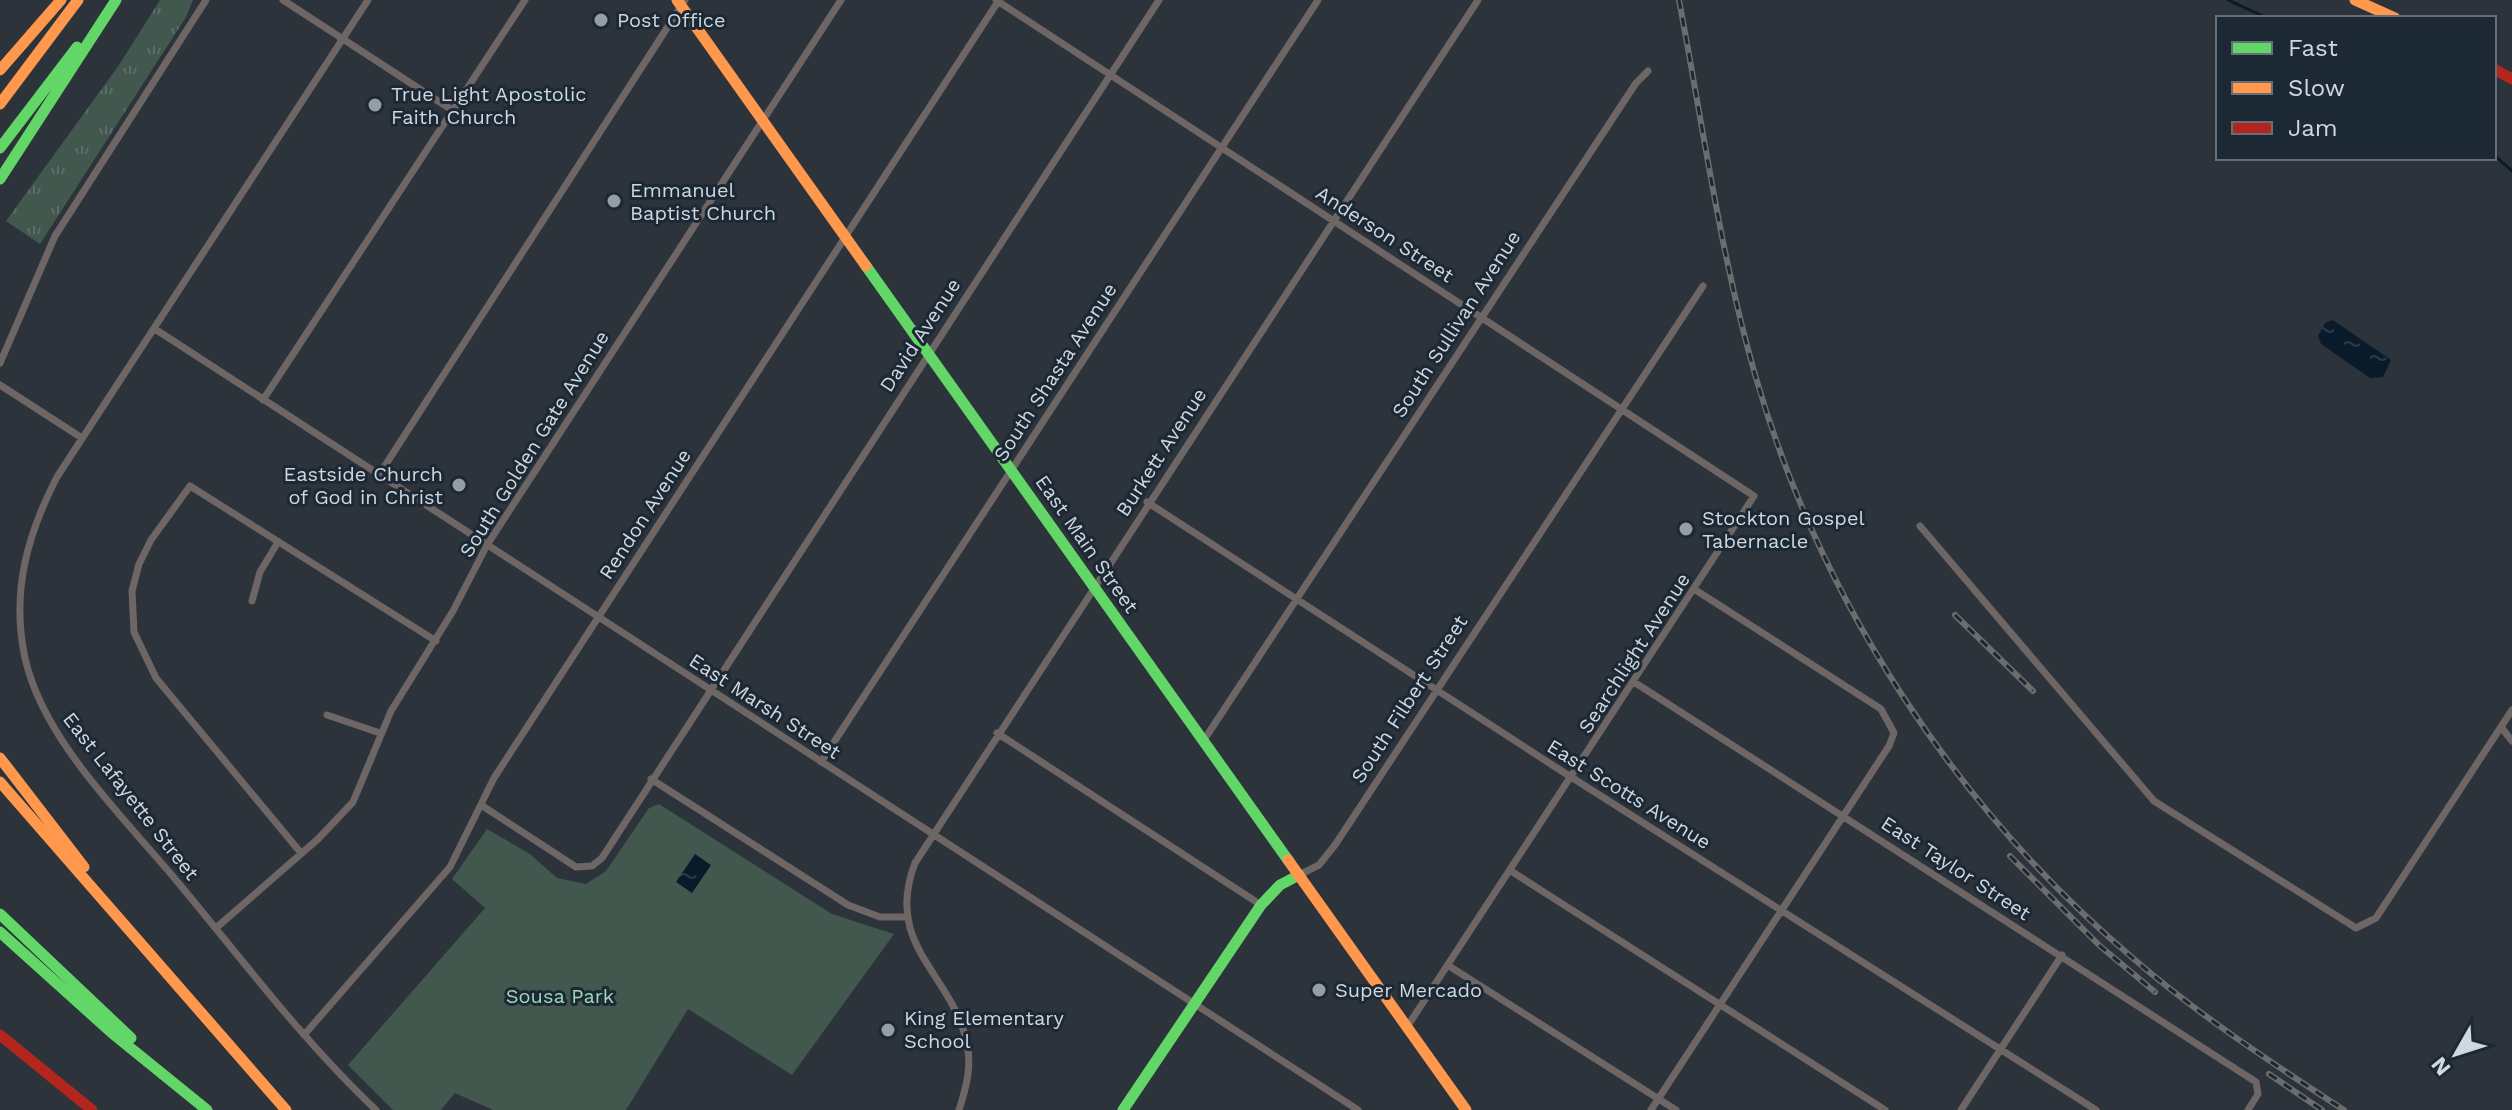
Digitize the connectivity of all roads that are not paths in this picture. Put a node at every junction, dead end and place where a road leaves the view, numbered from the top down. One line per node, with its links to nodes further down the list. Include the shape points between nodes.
1 (61, 0): 17 (main road)
2 (78, 0): 20 (main road)
3 (114, 0): 24 (main road); 25 (main road)
4 (206, 0): 32 (street, via 55,236)
5 (283, 0): 16 (street)
6 (368, 0): 16 (street, East Lafayette Street)
7 (525, 0): 21 (street)
8 (841, 0): 22 (street, South Golden Gate Avenue)
9 (998, 0): 19 (street, Anderson Street); 27 (street, Rendon Avenue)
10 (1159, 0): 19 (street, David Avenue)
11 (1318, 0): 23 (street, South Shasta Avenue)
12 (1478, 0): 26 (street, Burkett Avenue)
13 (2355, 0): 15 (main road)
14 (681, 2): 22 (main road, East Main Street); 38 (street)
15 (2391, 16)
16 (342, 40): 21 (street); 30 (street, East Lafayette Street)
17 (0, 70)
18 (1648, 71): 29 (street, South Sullivan Avenue)
19 (1110, 74): 23 (street, Anderson Street); 31 (street, David Avenue)
20 (0, 104)
21 (452, 110): 34 (street)
22 (763, 119): 27 (main road, East Main Street); 43 (street, South Golden Gate Avenue)
23 (1221, 146): 26 (street, Anderson Street); 37 (street, South Shasta Avenue)
24 (0, 148)
25 (0, 179)
26 (1332, 218): 29 (street, Anderson Street); 40 (street, Burkett Avenue)
27 (846, 235): 31 (main road, East Main Street); 48 (street, Rendon Avenue)
28 (1703, 286): 35 (street, South Filbert Street)
29 (1481, 315): 35 (street, Anderson Street); 46 (street, South Sullivan Avenue)
30 (155, 329): 34 (street, East Marsh Street); 36 (street, East Lafayette Street)
31 (928, 352): 37 (main road, East Main Street); 51 (street, David Avenue)
32 (0, 363)
33 (0, 385): 36 (street)
34 (263, 400): 38 (street, East Marsh Street)
35 (1623, 408): 39 (street, Anderson Street); 52 (street, South Filbert Street)
36 (82, 438): 75 (street, East Lafayette Street, via 39,511 27,548 19,606 25,657 37,695 61,739)
37 (1011, 469): 44 (main road, East Main Street); 61 (street, South Shasta Avenue)
38 (379, 475): 43 (street, East Marsh Street)
39 (1754, 496): 45 (street, Searchlight Avenue)
40 (1147, 502): 44 (street, Burkett Avenue); 46 (street, East Scotts Avenue)
41 (1920, 526): 55 (street, via 2154,801 2356,928 2376,918)
42 (278, 542): 47 (street, via 260,572); 49 (street); 68 (street, via 190,486 139,564 132,591 134,632 156,678)
43 (487, 545): 48 (street, East Marsh Street); 49 (street, South Golden Gate Avenue)
44 (1094, 584): 57 (street, Burkett Avenue); 58 (main road, East Main Street)
45 (1694, 589): 50 (street, Searchlight Avenue); 66 (street, via 1881,709 1893,739)
46 (1296, 598): 52 (street, East Scotts Avenue); 58 (street, South Sullivan Avenue)
47 (252, 601)
48 (597, 616): 51 (street, East Marsh Street); 65 (street, Rendon Avenue)
49 (436, 641): 56 (street, South Golden Gate Avenue)
50 (1634, 682): 62 (street, Searchlight Avenue); 66 (street, East Taylor Street)
51 (709, 689): 61 (street, East Marsh Street); 63 (street, David Avenue)
52 (1436, 689): 62 (street, East Scotts Avenue); 70 (street, South Filbert Street, via 1335,845 1319,865)
53 (2512, 710): 55 (street)
54 (327, 715): 56 (street)
55 (2501, 727): 59 (street)
56 (380, 733): 68 (street, South Golden Gate Avenue, via 353,802)
57 (997, 733): 67 (street, Burkett Avenue); 71 (street)
58 (1204, 740): 70 (main road, East Main Street)
59 (2512, 741)
60 (0, 758): 79 (main road)
61 (821, 762): 67 (street, East Marsh Street)
62 (1572, 777): 69 (street, Searchlight Avenue); 72 (street, East Scotts Avenue)
63 (651, 779): 65 (street, David Avenue, via 602,858 584,867); 74 (street, via 848,905 880,917)
64 (0, 782): 79 (main road)
65 (481, 805): 84 (street, Rendon Avenue, via 450,867)
66 (1843, 816): 72 (street); 77 (street, East Taylor Street)
67 (931, 833): 74 (street, Burkett Avenue, via 911,873); 80 (street, East Marsh Street)
68 (301, 853): 75 (street, South Golden Gate Avenue)
69 (1511, 871): 78 (street, Searchlight Avenue); 81 (street)
70 (1299, 875): 71 (main road, South Filbert Street); 82 (main road, East Main Street)
71 (1261, 905): 80 (main road, South Filbert Street)
72 (1782, 910): 81 (street); 85 (street, East Scotts Avenue)
73 (0, 914): 86 (main road)
74 (906, 917): 92 (street, Burkett Avenue, via 919,954 965,1034 969,1071)
75 (216, 928): 84 (street, East Lafayette Street)
76 (0, 932): 86 (main road)
77 (2062, 955): 85 (street); 101 (street, East Taylor Street, via 2258,1086)
78 (1449, 966): 82 (street, Searchlight Avenue); 87 (street)
79 (189, 998): 90 (main road)
80 (1195, 1004): 93 (main road, South Filbert Street); 94 (street, East Marsh Street)
81 (1720, 1005): 87 (street); 98 (street)
82 (1407, 1027): 95 (main road, East Main Street)
83 (0, 1035): 88 (main road)
84 (304, 1035): 91 (street, East Lafayette Street)
85 (2000, 1049): 99 (street); 100 (street, East Scotts Avenue)
86 (183, 1089): 89 (main road)
87 (1658, 1099): 96 (street); 97 (street)
88 (92, 1110)
89 (207, 1110)
90 (286, 1110)
91 (376, 1110)
92 (959, 1110)
93 (1123, 1110)
94 (1358, 1110)
95 (1466, 1110)
96 (1651, 1110)
97 (1676, 1110)
98 (1885, 1110)
99 (1961, 1110)
100 (2096, 1110)
101 (2248, 1110)

